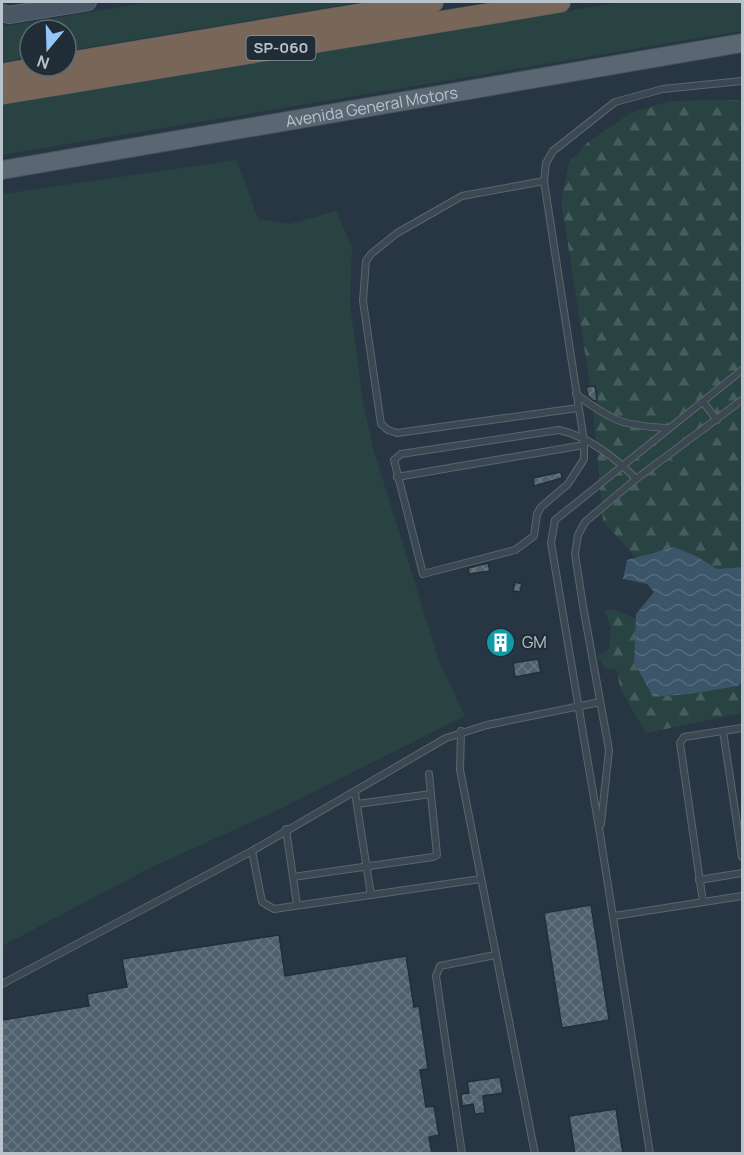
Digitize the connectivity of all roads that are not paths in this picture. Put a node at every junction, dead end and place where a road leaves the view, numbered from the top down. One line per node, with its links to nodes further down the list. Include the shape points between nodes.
1 (86, 2): 4 (street)
2 (433, 2): 6 (highway, SP-060)
3 (560, 2): 10 (highway, SP-060)
4 (2, 13)
5 (742, 43): 11 (main road, Avenida General Motors)
6 (78, 61)
7 (18, 71): 8 (highway)
8 (2, 74)
9 (742, 81): 12 (lane, via 663,89 615,102 553,151 546,163)
10 (2, 94)
11 (2, 170)
12 (544, 181): 14 (lane); 17 (lane, via 462,196 405,228 366,261 363,291 381,424 397,433)
13 (742, 370): 16 (lane)
14 (576, 394): 17 (lane); 19 (lane, via 607,418)
15 (742, 399): 18 (lane)
16 (703, 402): 18 (lane); 19 (lane)
17 (578, 408): 20 (lane)
18 (717, 420): 23 (lane)
19 (669, 428): 21 (lane)
20 (584, 443): 21 (lane); 22 (lane); 22 (lane, via 572,433 559,430 401,454 394,460); 22 (lane, via 584,459 568,484 537,514 534,536 515,550 426,575)
21 (622, 464): 23 (lane); 25 (lane, via 555,520 551,530)
22 (397, 477)
23 (636, 479): 24 (lane, via 585,522 578,535 575,554)
24 (600, 702): 25 (lane); 34 (lane, via 609,750)
25 (577, 706): 27 (lane); 34 (lane)
26 (742, 728): 28 (lane)
27 (461, 731): 30 (lane); 40 (lane, via 460,770)
28 (723, 731): 36 (lane); 41 (lane, via 684,737 680,743)
29 (429, 774): 31 (lane)
30 (355, 793): 32 (lane); 33 (lane)
31 (431, 794): 32 (lane); 37 (lane, via 437,855)
32 (357, 804): 37 (lane)
33 (286, 830): 35 (lane); 39 (lane)
34 (600, 834): 46 (lane)
35 (252, 851): 45 (lane, via 262,902 274,909); 48 (lane)
36 (742, 857)
37 (366, 867): 39 (lane); 42 (lane)
38 (742, 873): 41 (lane)
39 (293, 878): 45 (lane)
40 (481, 879): 42 (lane); 47 (lane)
41 (699, 880): 44 (lane)
42 (370, 895): 45 (lane)
43 (742, 896): 44 (lane)
44 (703, 902): 46 (lane)
45 (297, 905)
46 (614, 916): 51 (lane)
47 (495, 955): 49 (lane, via 440,966 436,976); 50 (lane)
48 (2, 984)
49 (462, 1154)
50 (535, 1154)
51 (650, 1154)

